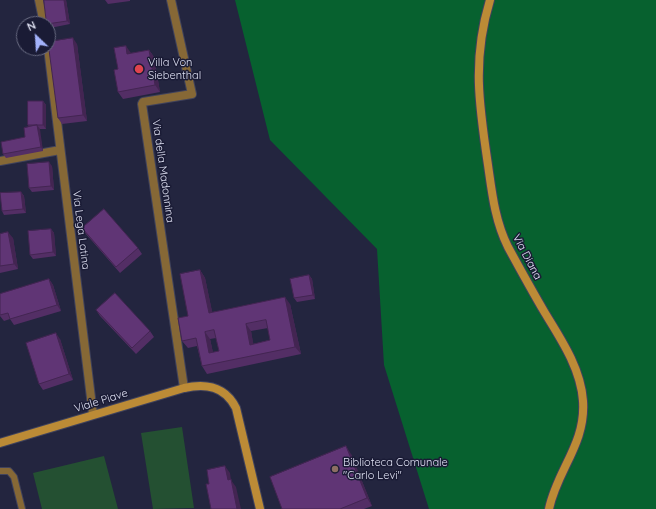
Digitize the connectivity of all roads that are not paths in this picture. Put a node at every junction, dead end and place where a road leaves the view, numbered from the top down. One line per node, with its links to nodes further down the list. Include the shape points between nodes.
1 (39, 0): 4 (street)
2 (171, 0): 8 (street, Via della Madonnina, via 192,94 142,104)
3 (490, 0): 14 (street, Via Diana, via 481,32 478,82 498,223 508,248 564,346 583,392 580,433 557,482)
4 (42, 16)
5 (49, 56): 6 (street, Via Lega Latina)
6 (60, 150): 7 (street); 9 (street, Via Lega Latina)
7 (0, 161)
8 (184, 388): 9 (street, Viale Piave); 13 (street, Viale Piave, via 208,386 222,391 232,400 239,418)
9 (92, 414): 10 (street, Viale Piave)
10 (0, 443)
11 (0, 471): 12 (lane, via 9,471 14,476)
12 (22, 509)
13 (260, 509)
14 (549, 509)

